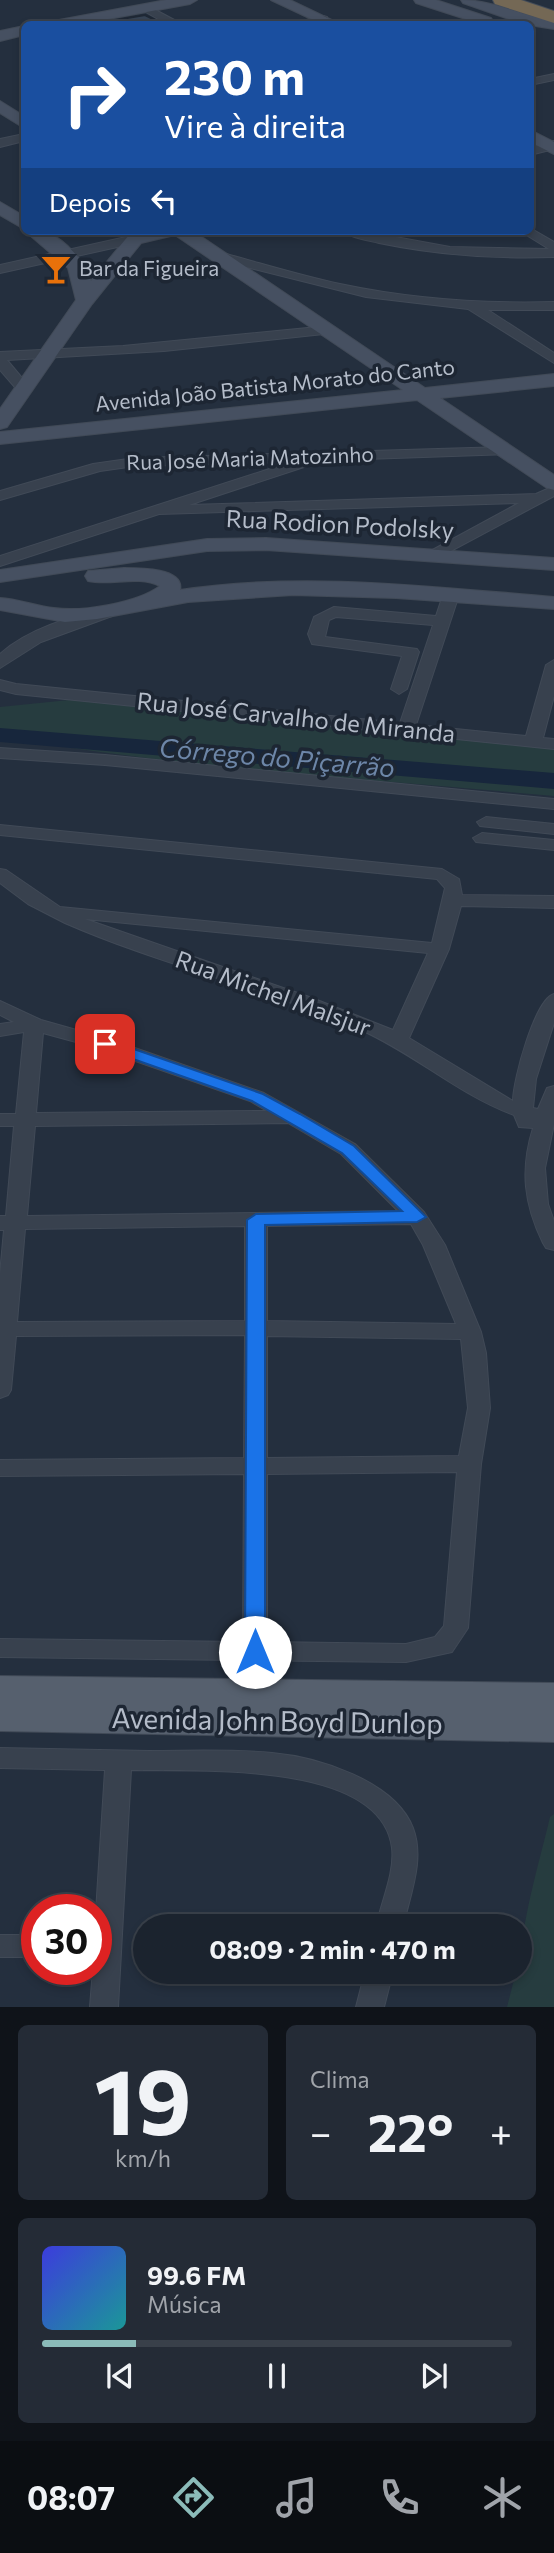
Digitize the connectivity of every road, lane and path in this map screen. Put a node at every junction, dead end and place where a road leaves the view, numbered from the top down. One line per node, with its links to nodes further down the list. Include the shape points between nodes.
1 (190, 0): 7 (street)
2 (278, 0): 12 (street)
3 (421, 0): 13 (street)
4 (468, 0): 14 (street)
5 (502, 0): 9 (highway)
6 (531, 0): 8 (highway)
7 (139, 4): 10 (street); 11 (street)
8 (554, 7)
9 (554, 17)
10 (71, 21)
11 (169, 21)
12 (326, 21)
13 (488, 21)
14 (532, 21)
15 (534, 21): 16 (street)
16 (554, 25)
17 (21, 32): 18 (street)
18 (0, 36)
19 (554, 77): 20 (street)
20 (534, 81)
21 (0, 106): 22 (street)
22 (21, 121)
23 (534, 137): 26 (street)
24 (21, 139): 25 (street)
25 (0, 143)
26 (553, 147): 27 (street)
27 (534, 149)
28 (0, 207): 29 (street)
29 (21, 223)
30 (39, 235): 38 (street)
31 (153, 235): 35 (street)
32 (187, 235): 39 (street)
33 (364, 235): 37 (street, via 445,251)
34 (533, 235): 36 (street)
35 (135, 239): 38 (street); 41 (street)
36 (554, 247)
37 (554, 253)
38 (65, 254): 40 (street); 41 (street, via 82,275)
39 (215, 255): 42 (street, via 341,288); 44 (street)
40 (0, 269)
41 (85, 300): 45 (street)
42 (470, 304): 43 (street); 47 (street)
43 (554, 306)
44 (328, 330): 45 (street, via 102,353); 50 (street)
45 (50, 353): 46 (street); 49 (street)
46 (0, 359): 49 (street)
47 (554, 359)
48 (554, 380): 50 (street, Avenida João Batista Morato do Canto)
49 (26, 390): 51 (street)
50 (422, 394): 52 (street, Avenida João Batista Morato do Canto); 53 (street)
51 (0, 423)
52 (0, 438)
53 (505, 451): 54 (street, Rua José Maria Matozinho); 56 (street)
54 (324, 456): 55 (street); 59 (street, Rua José Maria Matozinho, via 115,464)
55 (249, 480): 57 (street); 62 (street)
56 (554, 484)
57 (232, 487): 63 (street); 64 (street)
58 (554, 490): 60 (street)
59 (0, 496)
60 (538, 498): 61 (street); 65 (street)
61 (435, 502): 62 (street); 65 (street)
62 (254, 507): 63 (street)
63 (232, 508): 64 (street)
64 (159, 510): 67 (street)
65 (490, 524): 66 (street)
66 (432, 556): 68 (street, Rua Rodion Podolsky); 69 (street, Rua Rodion Podolsky, via 266,544 207,545)
67 (0, 561)
68 (554, 564)
69 (0, 578): 73 (street, via 141,574 170,582 167,592)
70 (451, 595): 71 (street); 73 (street, via 281,587 211,591); 74 (street)
71 (554, 603)
72 (0, 604): 75 (street)
73 (135, 604): 75 (street)
74 (441, 621): 79 (street, via 340,612 322,617 318,640 411,652); 80 (street)
75 (52, 624): 76 (street)
76 (0, 663)
77 (554, 665): 81 (street)
78 (0, 685): 80 (street, Rua José Carvalho de Miranda)
79 (399, 690)
80 (407, 729): 81 (street, Rua José Carvalho de Miranda)
81 (533, 742): 82 (street, Rua José Carvalho de Miranda)
82 (554, 744)
83 (0, 753): 84 (street)
84 (554, 804)
85 (554, 829): 87 (street, via 484,830)
86 (0, 830): 89 (street, via 433,872 453,883)
87 (554, 845)
88 (0, 874): 91 (street, Rua Michel Malsjur)
89 (453, 900): 90 (street); 92 (street)
90 (554, 902)
91 (47, 909): 92 (street); 97 (street, Rua Michel Malsjur)
92 (440, 949): 97 (street)
93 (554, 1000): 99 (street, via 526,1078)
94 (0, 1007): 95 (street)
95 (34, 1024): 96 (street); 100 (street, via 257,1097); 102 (street)
96 (0, 1030)
97 (398, 1040): 99 (street, Rua Michel Malsjur, via 490,1099)
98 (554, 1092): 101 (street)
99 (522, 1114): 101 (street, Rua Michel Malsjur); 104 (street)
100 (294, 1117): 102 (street); 105 (street, via 348,1149)
101 (546, 1118): 104 (street)
102 (24, 1119): 103 (street); 107 (street)
103 (0, 1121)
104 (537, 1146): 108 (street, via 535,1197)
105 (417, 1217): 106 (street); 111 (street, via 434,1245)
106 (256, 1220): 107 (street); 109 (street)
107 (7, 1222): 110 (street)
108 (554, 1243)
109 (254, 1328): 110 (street); 111 (street); 114 (street)
110 (2, 1329): 112 (street)
111 (470, 1332): 113 (street, via 479,1408)
112 (0, 1390)
113 (469, 1464): 114 (street); 117 (street, via 456,1628 443,1645 406,1653)
114 (255, 1467): 115 (street); 117 (street)
115 (0, 1468)
116 (0, 1648): 117 (street)
117 (255, 1652)
118 (0, 1690): 119 (main road, Avenida John Boyd Dunlop)
119 (553, 1705): 120 (main road, Avenida John Boyd Dunlop, via 132,1717)
120 (0, 1716)
121 (0, 1758): 122 (street)
122 (118, 1758): 123 (street); 124 (street, via 273,1763 314,1770 349,1784 377,1801 402,1834 405,1851)
123 (107, 1894)
124 (392, 1914)
125 (0, 1946): 126 (street)
126 (21, 1946)
127 (376, 1984): 130 (street)
128 (104, 1985): 129 (street)
129 (104, 2007)
130 (370, 2007)

